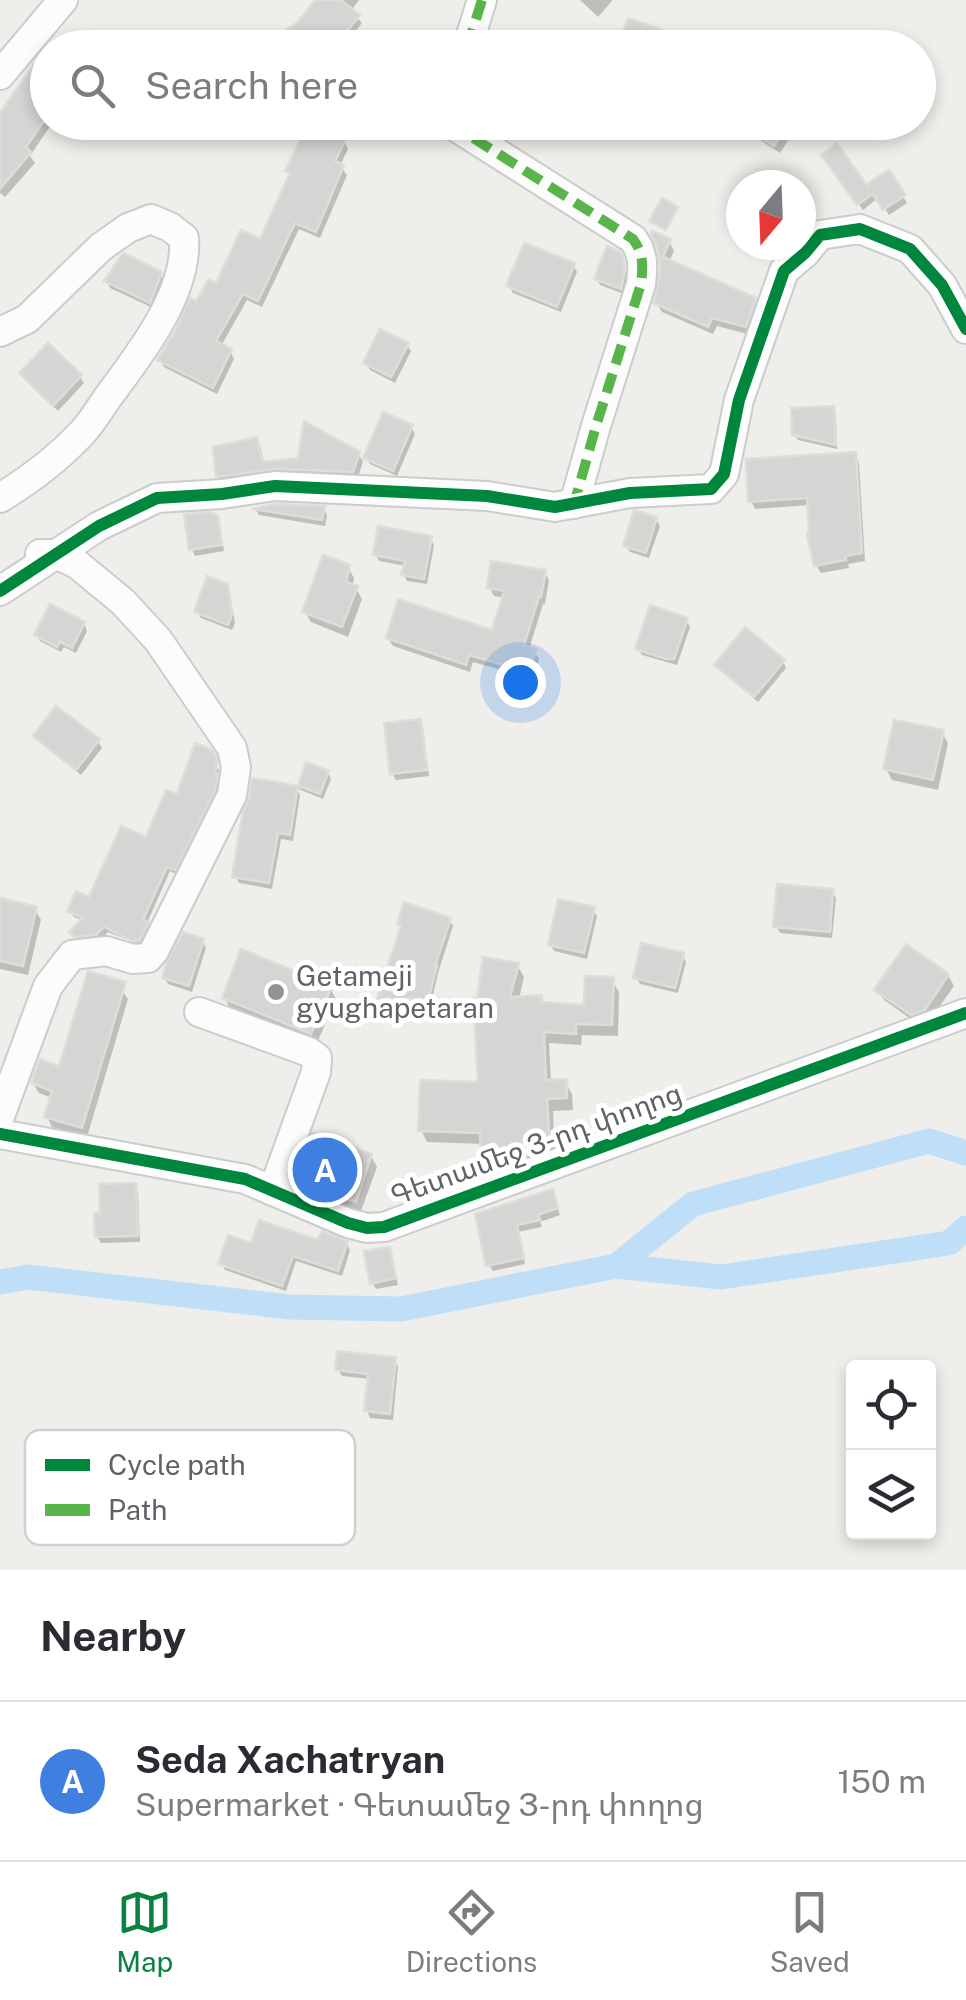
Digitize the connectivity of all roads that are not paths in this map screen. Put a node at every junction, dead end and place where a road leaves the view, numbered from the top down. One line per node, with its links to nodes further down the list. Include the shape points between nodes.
1 (63, 0): 3 (street)
2 (482, 0): 4 (street)
3 (38, 30)
4 (473, 30)
5 (30, 39): 6 (street)
6 (0, 75)
7 (476, 140): 11 (street, via 633,239 644,262)
8 (966, 329): 11 (street, via 942,285 910,249 860,229 820,235 784,271 739,400 724,474 711,490 630,493)
9 (0, 332): 10 (street, via 27,319 128,228 151,219 184,238 176,289 124,375 82,434)
10 (0, 498)
11 (574, 504): 12 (street, via 276,486 156,498)
12 (56, 554): 13 (street, via 36,554); 14 (street); 17 (street, via 106,586 158,640 232,748 236,768 232,795 154,951 148,958 106,951 72,955 48,986)
13 (0, 576)
14 (0, 591)
15 (198, 1012): 19 (street, via 317,1058)
16 (966, 1014): 19 (street, Գետամեջ 3-րդ փողոց, via 384,1227 348,1223)
17 (0, 1116)
18 (0, 1134): 19 (street, Գետամեջ 3-րդ փողոց, via 245,1179)
19 (273, 1191)

